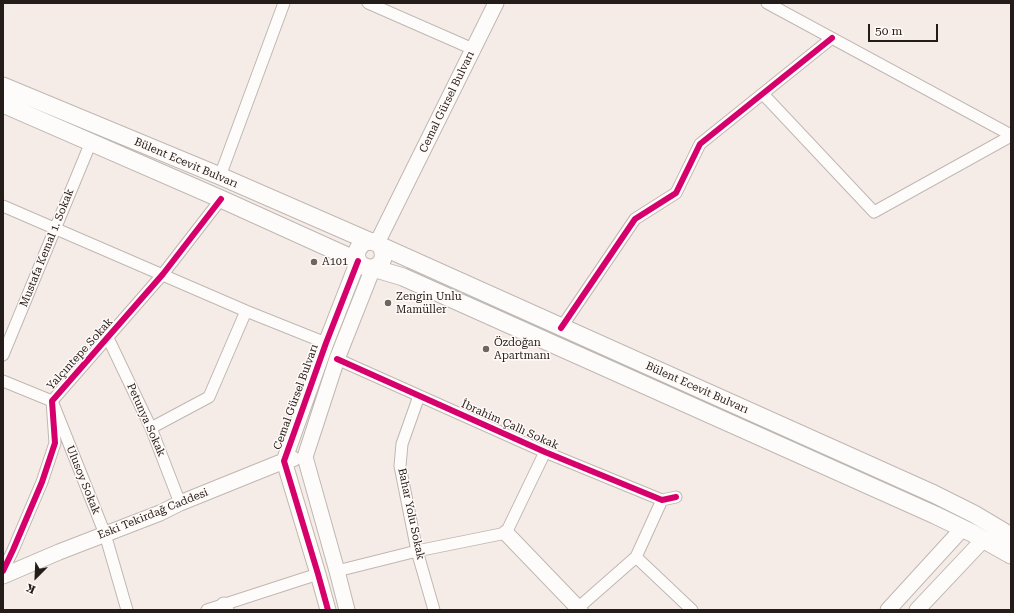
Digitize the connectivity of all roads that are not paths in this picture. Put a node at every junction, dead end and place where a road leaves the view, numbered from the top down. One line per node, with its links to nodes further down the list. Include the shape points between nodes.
1 (284, 3): 12 (street)
2 (368, 3): 6 (street)
3 (496, 3): 6 (street, Cemal Gürsel Bulvarı)
4 (767, 3): 5 (street)
5 (832, 38): 8 (street); 10 (street)
6 (473, 49): 16 (street, Cemal Gürsel Bulvarı)
7 (3, 86): 12 (main road, Bülent Ecevit Bulvarı)
8 (764, 94): 10 (street, via 874,212); 20 (street, via 700,144 676,193 635,219)
9 (3, 104): 11 (main road, Bülent Ecevit Bulvarı)
10 (1011, 136)
11 (91, 142): 13 (main road, Bülent Ecevit Bulvarı); 15 (street, Mustafa Kemal 1. Sokak)
12 (220, 176): 16 (main road, Bülent Ecevit Bulvarı)
13 (221, 199): 17 (main road, Bülent Ecevit Bulvarı); 18 (street, Yalçıntepe Sokak)
14 (3, 206): 15 (street)
15 (54, 229): 18 (street); 23 (street, Mustafa Kemal 1. Sokak)
16 (376, 244): 17 (main road, via 384,255 383,259 378,266); 17 (main road, via 364,242 358,249 357,253); 20 (main road, Bülent Ecevit Bulvarı)
17 (366, 265): 22 (street, Cemal Gürsel Bulvarı); 24 (street); 35 (main road, Bülent Ecevit Bulvarı, via 410,280)
18 (163, 274): 19 (street); 21 (street, Yalçıntepe Sokak)
19 (246, 311): 22 (street); 28 (street, via 209,397)
20 (561, 328): 38 (main road, Bülent Ecevit Bulvarı, via 934,494)
21 (108, 338): 27 (street, Yalçıntepe Sokak); 28 (street, Petunya Sokak)
22 (326, 343): 31 (street, Cemal Gürsel Bulvarı)
23 (3, 355)
24 (337, 359): 26 (street, İbrahim Çallı Sokak); 30 (street)
25 (3, 381): 27 (street)
26 (419, 396): 29 (street, İbrahim Çallı Sokak); 40 (street, Bahar Yolu Sokak, via 402,444 400,466)
27 (52, 400): 37 (street, Ulusoy Sokak); 43 (street, Yalçıntepe Sokak, via 54,443 42,482)
28 (151, 428): 34 (street, Petunya Sokak)
29 (545, 452): 33 (street, İbrahim Çallı Sokak); 36 (street)
30 (305, 457): 31 (street, Eski Tekirdağ Caddesi); 44 (street)
31 (284, 461): 34 (street, Eski Tekirdağ Caddesi); 45 (street, Cemal Gürsel Bulvarı)
32 (676, 497): 33 (street)
33 (662, 500): 42 (street)
34 (180, 503): 37 (street, Eski Tekirdağ Caddesi)
35 (963, 528): 39 (main road, Bülent Ecevit Bulvarı); 56 (street)
36 (506, 533): 40 (street); 49 (street)
37 (105, 534): 46 (street, Eski Tekirdağ Caddesi); 50 (street, Ulusoy Sokak)
38 (1011, 536)
39 (984, 539): 41 (main road, Bülent Ecevit Bulvarı); 48 (street)
40 (417, 552): 44 (street); 54 (street, Bahar Yolu Sokak)
41 (1011, 556)
42 (636, 557): 49 (street); 55 (street)
43 (3, 571)
44 (338, 571): 53 (street)
45 (318, 574): 47 (street); 52 (street, Cemal Gürsel Bulvarı)
46 (3, 576)
47 (225, 607): 51 (street)
48 (923, 608)
49 (579, 609)
50 (127, 610)
51 (207, 610)
52 (328, 610)
53 (347, 610)
54 (434, 610)
55 (692, 610)
56 (888, 610)

